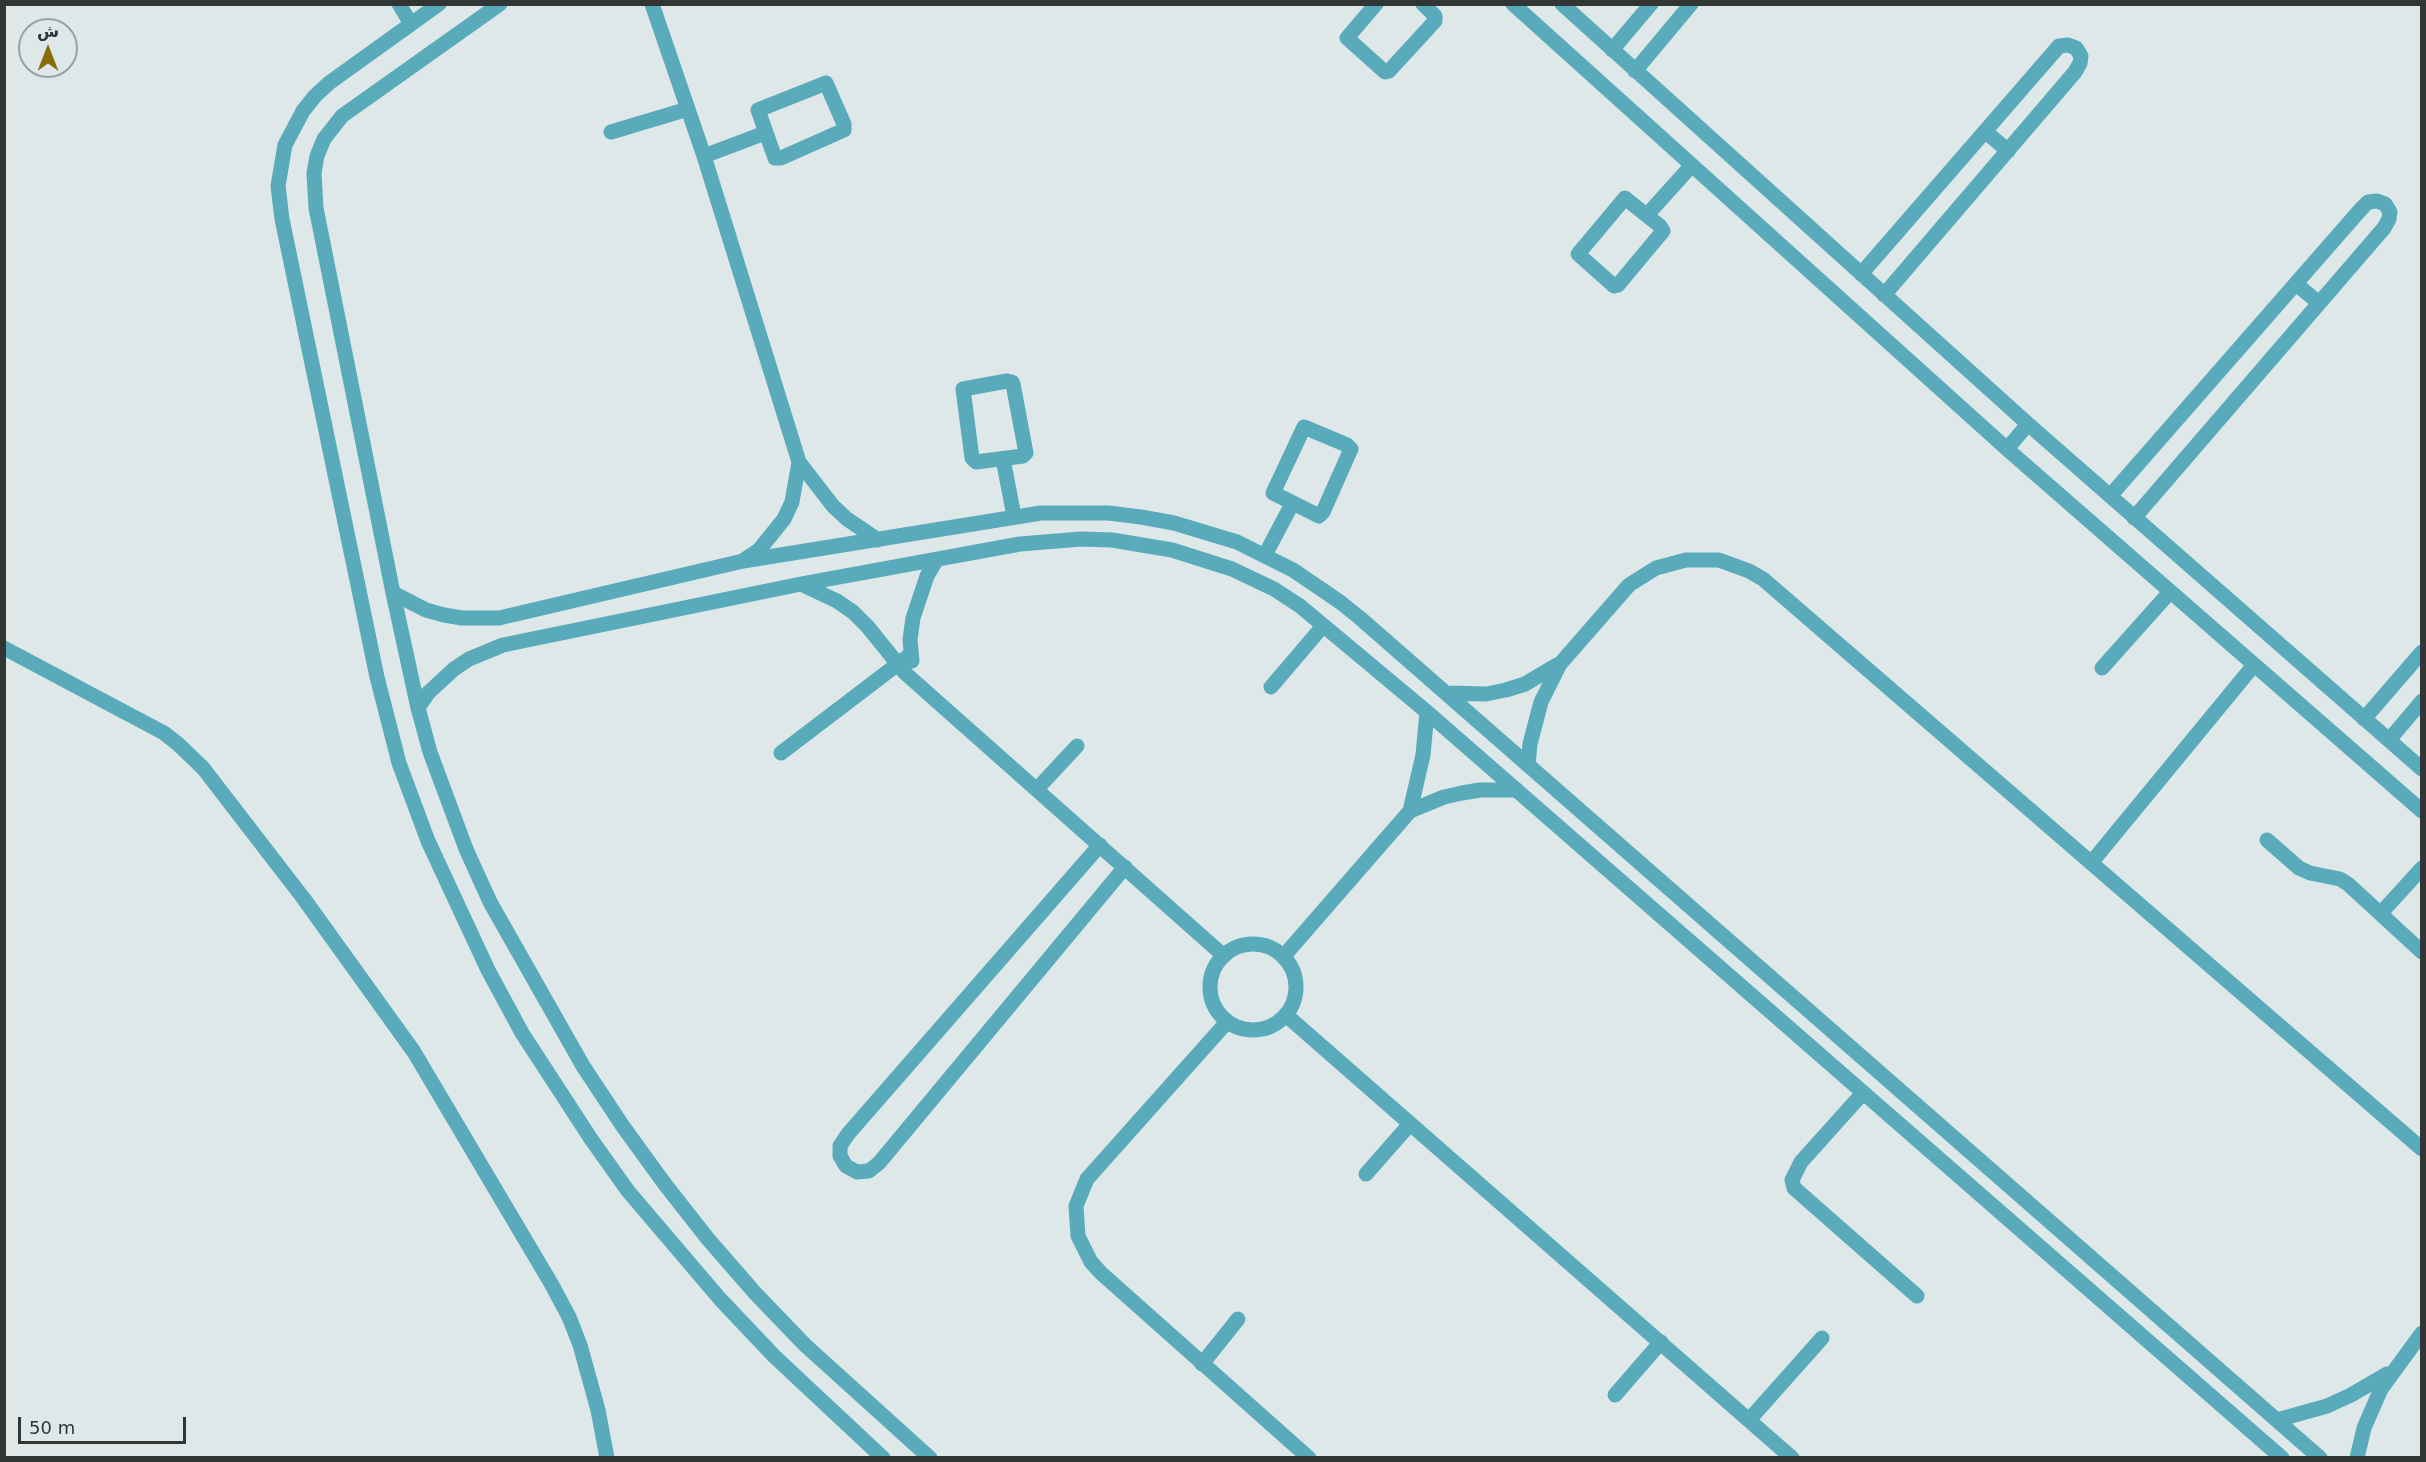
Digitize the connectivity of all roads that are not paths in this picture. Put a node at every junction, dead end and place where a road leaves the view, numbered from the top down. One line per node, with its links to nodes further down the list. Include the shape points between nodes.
1 (399, 4): 11 (street)
2 (439, 4): 11 (street)
3 (500, 4): 40 (street, via 342,116 324,139 317,156 313,190 316,208)
4 (652, 4): 14 (street)
5 (1376, 4): 6 (street, via 1347,38 1385,72 1435,21)
6 (1423, 4)
7 (1513, 4): 20 (street)
8 (1562, 4): 12 (street)
9 (1651, 4): 12 (street)
10 (1691, 4): 13 (street)
11 (411, 24): 96 (street, via 329,83 309,103 285,145 279,186 282,219 376,677 399,763 428,841 488,970 522,1033 591,1139 628,1191 720,1299 774,1356)
12 (1612, 50): 13 (street)
13 (1635, 70): 22 (street)
14 (688, 109): 16 (street); 19 (street)
15 (1985, 131): 18 (street); 18 (street, via 2059,46 2076,48 2081,56 2075,72); 22 (street)
16 (611, 132)
17 (765, 133): 17 (street, via 779,159 842,131 844,124 828,85 821,84 759,108); 19 (street)
18 (2008, 151): 24 (street)
19 (704, 156): 29 (street)
20 (1692, 165): 21 (street); 27 (street)
21 (1647, 215): 21 (street, via 1627,198 1623,199 1578,256 1611,285 1617,285 1662,233 1662,228)
22 (1861, 274): 24 (street)
23 (2296, 284): 25 (street); 25 (street, via 2368,202 2385,204 2390,212 2384,228); 30 (street)
24 (1884, 295): 26 (street)
25 (2319, 303): 33 (street)
26 (2028, 424): 27 (street); 30 (street)
27 (2007, 449): 39 (street)
28 (1003, 459): 28 (street, via 1023,456 1027,451 1012,382 965,387 962,394 973,459); 32 (street)
29 (799, 462): 34 (street, via 833,507); 37 (street, via 792,502 784,519 759,550)
30 (2110, 496): 33 (street)
31 (1292, 504): 31 (street, via 1316,516 1322,514 1350,447 1311,428 1302,428 1273,491); 35 (street)
32 (1014, 516): 34 (street); 35 (street, via 1074,512 1141,516 1207,532)
33 (2134, 518): 57 (street)
34 (878, 540): 37 (street)
35 (1265, 555): 53 (street, via 1340,602)
36 (938, 559): 38 (street); 42 (street, via 1051,541 1112,540 1142,544 1232,568 1274,589); 46 (street, via 927,576 913,618)
37 (743, 561): 41 (street)
38 (801, 584): 43 (street); 48 (street, via 853,612)
39 (2170, 592): 49 (street); 50 (street)
40 (393, 593): 41 (street, via 444,615); 55 (street)
41 (499, 618): 43 (street)
42 (1323, 626): 52 (street); 56 (street)
43 (503, 645): 55 (street, via 454,669)
44 (4, 648): 95 (street, via 178,744 203,768 304,899 414,1052 552,1285 580,1345)
45 (2421, 652): 57 (street)
46 (911, 654): 48 (street); 51 (street)
47 (1560, 664): 53 (street, via 1506,690); 61 (street, via 1541,702); 71 (street, via 1617,596 1641,576 1686,560 1734,564 1762,579)
48 (896, 665): 51 (street); 60 (street)
49 (2254, 665): 66 (street); 71 (street)
50 (2102, 668)
51 (920, 684): 63 (street)
52 (1271, 687)
53 (1446, 693): 61 (street)
54 (2421, 701): 58 (street)
55 (418, 708): 97 (street, via 445,795 490,902 571,1045 622,1125 686,1211 755,1293 805,1345)
56 (1427, 712): 64 (street); 65 (street, via 1423,755)
57 (2364, 719): 58 (street)
58 (2388, 740): 62 (street)
59 (1077, 746): 63 (street)
60 (782, 753)
61 (1528, 765): 67 (street)
62 (2421, 769)
63 (1036, 789): 70 (street)
64 (1516, 790): 65 (street, via 1462,793); 69 (street)
65 (1410, 811): 77 (street)
66 (2421, 811)
67 (1593, 822): 69 (street); 93 (street)
68 (2267, 840): 74 (street, via 2300,868 2340,879)
69 (1575, 843): 80 (street)
70 (1100, 845): 72 (street); 72 (street, via 848,1134 840,1146 846,1166 857,1172 869,1171 879,1163)
71 (2091, 862): 82 (street)
72 (1125, 867): 76 (street)
73 (2421, 868): 74 (street)
74 (2381, 913): 75 (street)
75 (2421, 952)
76 (1224, 956): 77 (street, via 1243,945 1254,944); 79 (street, via 1212,974 1211,995)
77 (1284, 957): 78 (street, via 1297,985)
78 (1286, 1015): 79 (street, via 1278,1023 1258,1030); 81 (street)
79 (1227, 1022): 89 (street, via 1087,1179 1076,1214 1078,1236 1091,1262)
80 (1863, 1093): 84 (street, via 1801,1162 1792,1180 1794,1188); 94 (street)
81 (1410, 1124): 83 (street); 88 (street)
82 (2421, 1149)
83 (1366, 1174)
84 (1917, 1296)
85 (1238, 1319): 89 (street)
86 (2421, 1333): 90 (street)
87 (1822, 1338): 92 (street)
88 (1660, 1342): 91 (street); 92 (street)
89 (1202, 1364): 98 (street)
90 (2392, 1371): 93 (street, via 2327,1406); 102 (street, via 2371,1408)
91 (1615, 1395)
92 (1749, 1420): 99 (street)
93 (2277, 1420): 101 (street)
94 (2264, 1450): 100 (street)
95 (606, 1458)
96 (883, 1458)
97 (930, 1458)
98 (1309, 1458)
99 (1792, 1458)
100 (2282, 1458)
101 (2320, 1458)
102 (2357, 1458)

